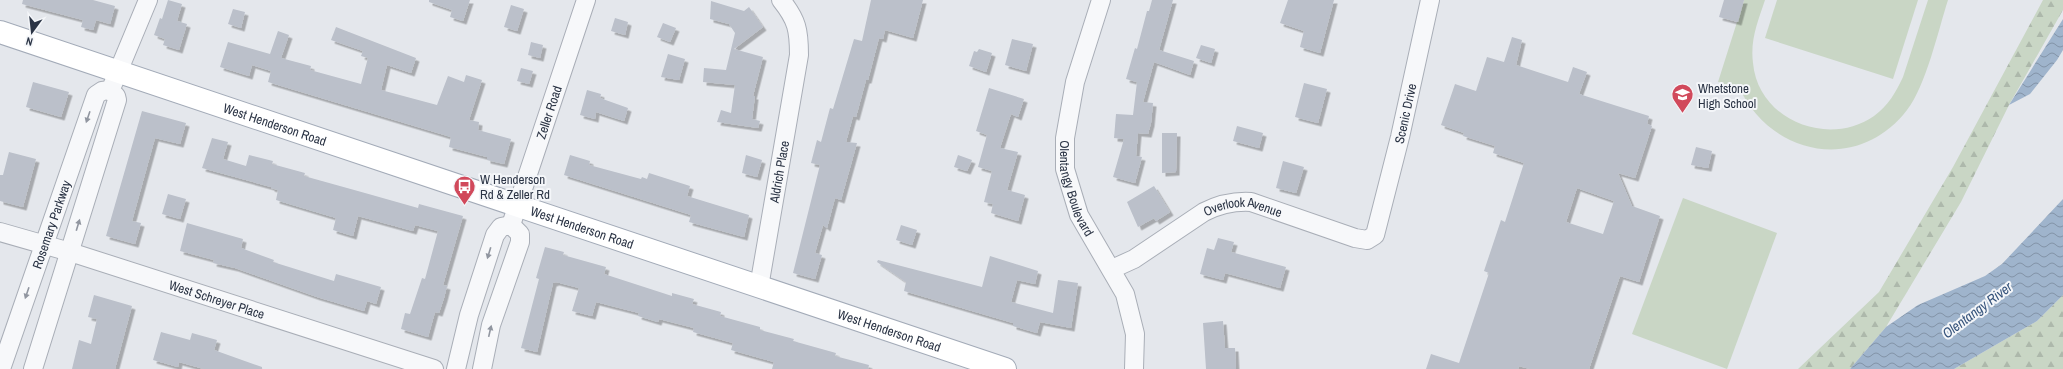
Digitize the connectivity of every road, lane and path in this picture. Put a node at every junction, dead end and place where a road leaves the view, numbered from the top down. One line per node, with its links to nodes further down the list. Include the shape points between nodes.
1 (148, 0): 7 (street)
2 (586, 0): 8 (street, Zeller Road)
3 (781, 0): 14 (street, Aldrich Place, via 799,32 799,55)
4 (1101, 0): 13 (street, Olentangy Boulevard, via 1075,82 1065,138 1065,169 1079,215)
5 (1430, 0): 9 (street, Scenic Drive)
6 (0, 32): 7 (main road, West Henderson Road)
7 (114, 81): 8 (main road, West Henderson Road); 11 (street, Rosemary Parkway, one-way to 11, via 96,95); 12 (street, Rosemary Parkway, one-way to 7, via 117,100)
8 (514, 216): 14 (main road, West Henderson Road); 18 (street, one-way to 18, via 495,235 469,316); 19 (street, one-way to 8, via 496,311 520,242)
9 (1378, 227): 13 (street, Overlook Avenue, via 1375,235 1367,240 1251,202 1227,203 1204,212 1134,259)
10 (0, 232): 11 (street, West Schreyer Place)
11 (44, 244): 12 (street, West Schreyer Place); 15 (street, Rosemary Parkway, one-way to 15)
12 (70, 252): 16 (street, Rosemary Parkway); 17 (street, West Schreyer Place)
13 (1112, 269): 21 (street, Olentangy Boulevard, via 1132,315 1135,334)
14 (759, 287): 20 (main road, West Henderson Road)
15 (0, 369)
16 (33, 369)
17 (434, 369)
18 (456, 369)
19 (482, 369)
20 (1005, 369)
21 (1134, 369)

